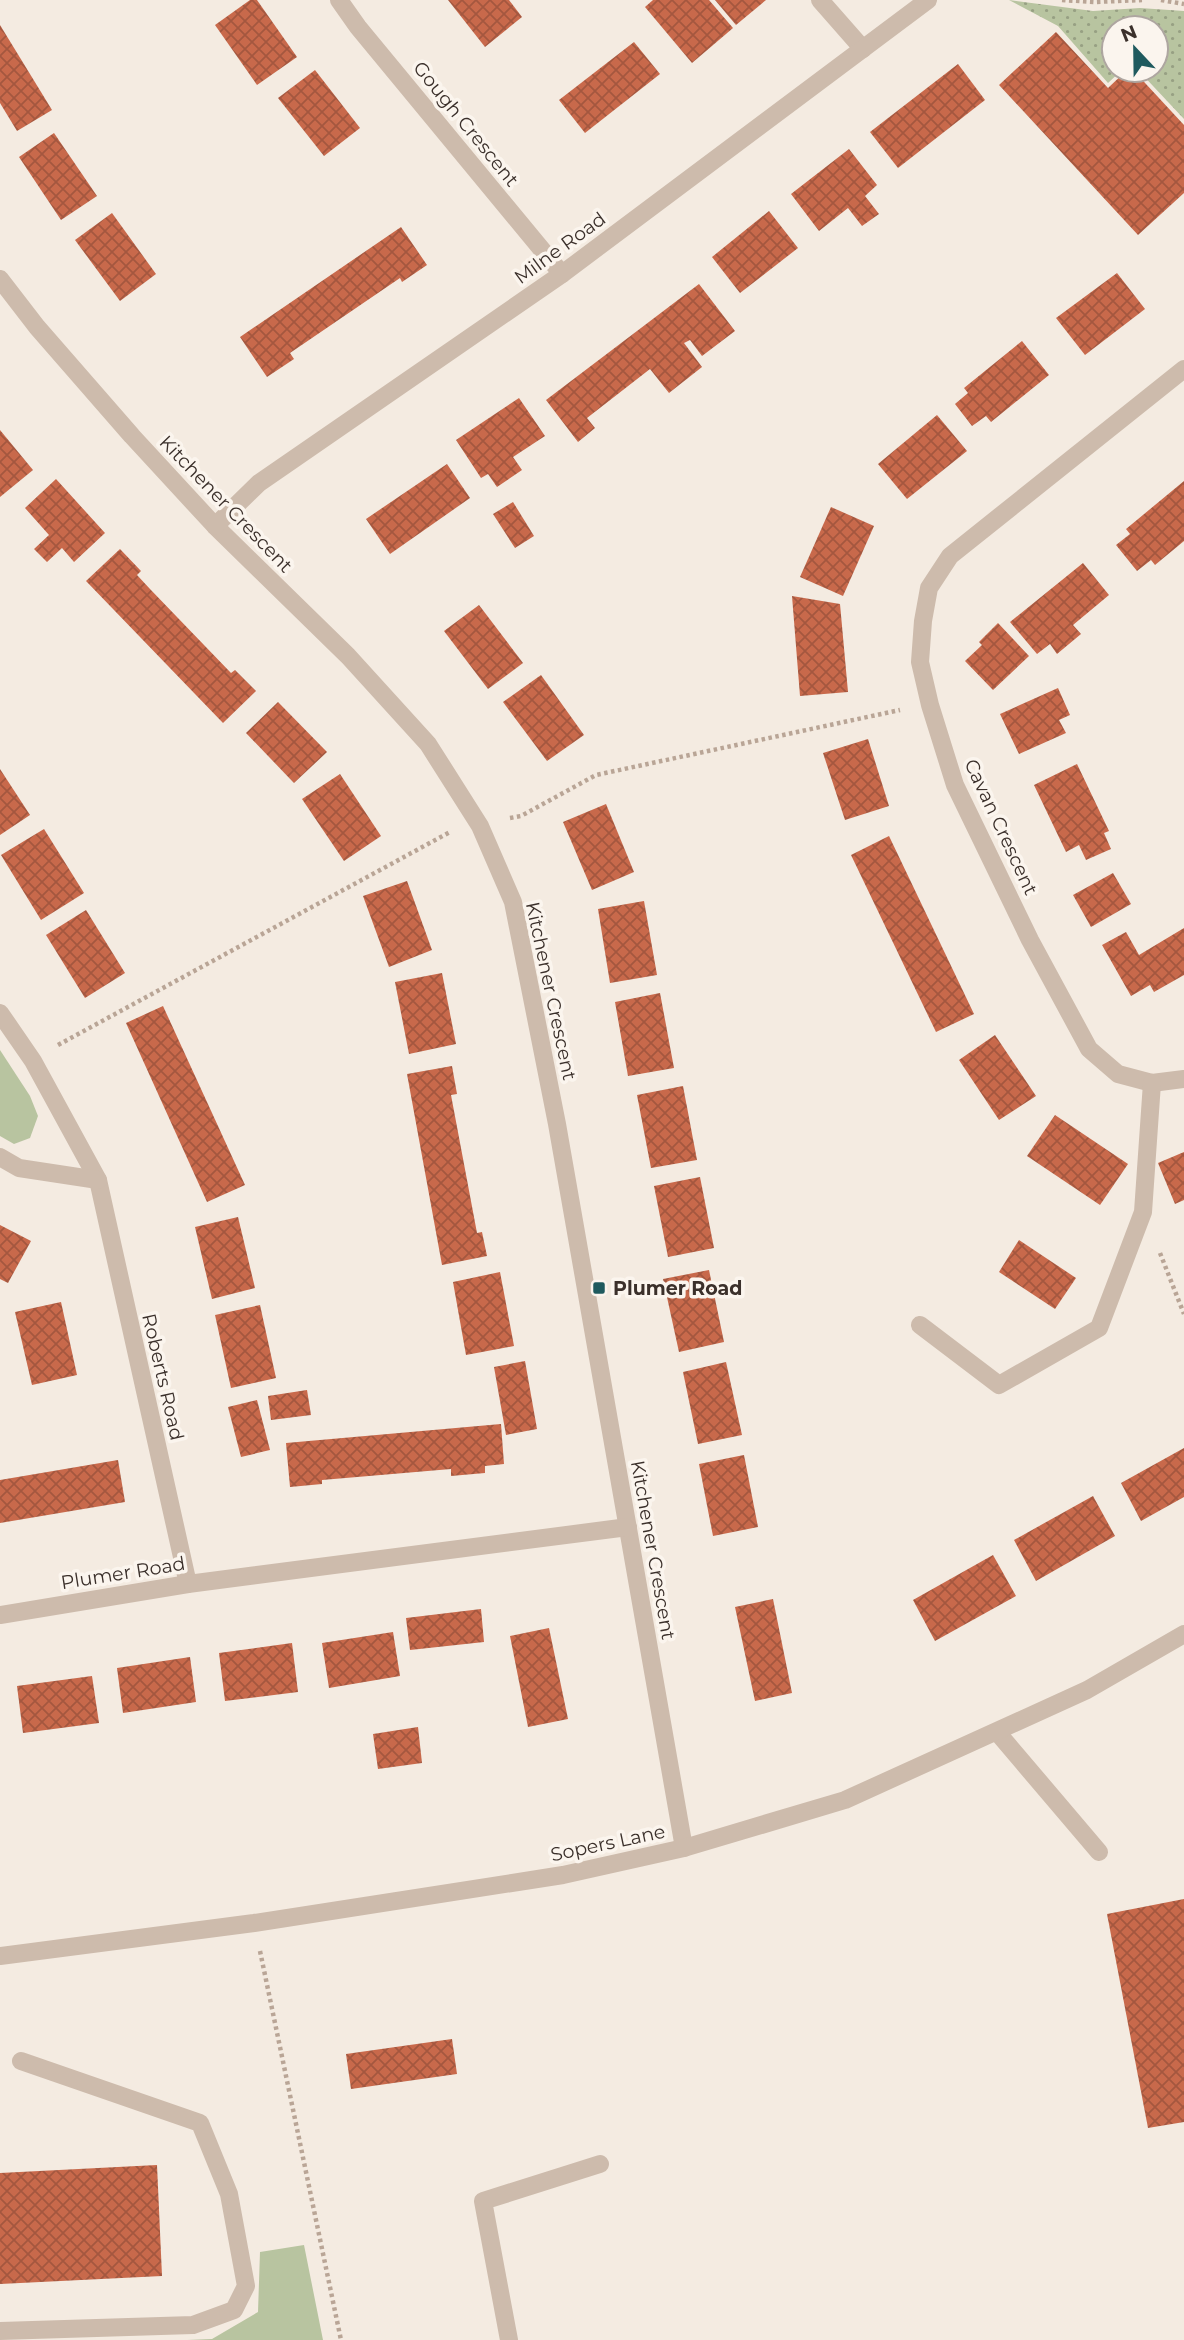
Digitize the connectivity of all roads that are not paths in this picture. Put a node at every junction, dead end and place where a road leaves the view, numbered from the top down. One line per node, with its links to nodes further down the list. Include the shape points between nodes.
1 (339, 0): 5 (street, Gough Crescent)
2 (820, 0): 4 (street)
3 (928, 0): 4 (street, Milne Road)
4 (863, 49): 5 (street, Milne Road)
5 (562, 274): 8 (street, Milne Road, via 259,482)
6 (0, 279): 8 (street, Kitchener Crescent, via 54,347)
7 (1184, 369): 11 (street, Cavan Crescent, via 950,556 929,588 920,662 955,785 1089,1049 1118,1074)
8 (215, 526): 15 (street, Kitchener Crescent, via 348,656 428,744 480,826 513,902)
9 (0, 1013): 13 (street, Roberts Road, via 33,1061)
10 (1184, 1079): 11 (street, Cavan Crescent)
11 (1152, 1083): 14 (street, via 1143,1212 1099,1328 999,1385)
12 (0, 1157): 13 (street, via 19,1168)
13 (98, 1180): 16 (street, Roberts Road)
14 (920, 1325)
15 (628, 1527): 16 (street, Plumer Road); 20 (street, Kitchener Crescent)
16 (188, 1584): 17 (street, Plumer Road)
17 (0, 1615)
18 (1184, 1634): 19 (street, Sopers Lane, via 1087,1690)
19 (997, 1732): 20 (street, Sopers Lane, via 845,1800); 21 (street)
20 (684, 1848): 22 (street, Sopers Lane, via 563,1875 254,1923)
21 (1099, 1853)
22 (0, 1956)
23 (21, 2061): 25 (street, via 200,2123 229,2194 246,2286 234,2310 193,2325)
24 (600, 2164): 26 (street, via 483,2201)
25 (0, 2331)
26 (509, 2340)

